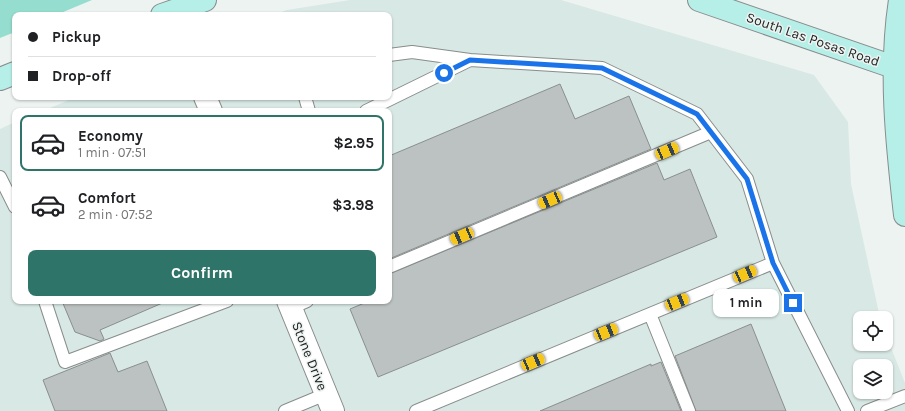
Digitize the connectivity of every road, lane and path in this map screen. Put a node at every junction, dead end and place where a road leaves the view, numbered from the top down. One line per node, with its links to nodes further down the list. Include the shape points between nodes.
1 (205, 0): 4 (main road)
2 (699, 0): 7 (main road, South Las Posas Road)
3 (900, 0): 7 (main road)
4 (173, 12)
5 (392, 55): 6 (lane, via 412,52)
6 (470, 60): 10 (lane); 13 (lane, via 602,68 697,114)
7 (900, 69): 16 (main road, via 896,125)
8 (12, 74): 9 (main road)
9 (0, 79)
10 (392, 98)
11 (388, 100): 12 (lane)
12 (372, 108)
13 (711, 132): 17 (lane, via 747,179); 18 (lane)
14 (0, 177): 15 (lane)
15 (12, 202)
16 (905, 215)
17 (773, 263): 22 (lane); 28 (lane)
18 (392, 266)
19 (46, 304): 20 (lane, via 65,362)
20 (219, 304)
21 (295, 304): 24 (street, Stone Drive)
22 (650, 314): 26 (lane); 27 (lane)
23 (905, 396): 29 (lane)
24 (330, 403): 25 (lane)
25 (285, 411)
26 (416, 411)
27 (689, 411)
28 (848, 411)
29 (867, 411)

